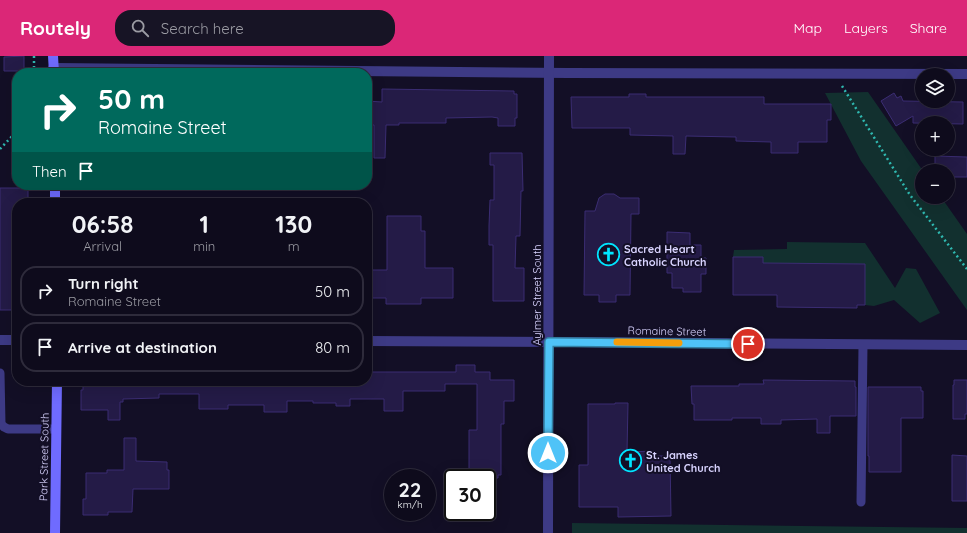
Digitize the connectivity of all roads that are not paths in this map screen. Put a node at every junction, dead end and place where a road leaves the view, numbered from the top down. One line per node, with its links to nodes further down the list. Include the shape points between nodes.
1 (54, 56): 3 (main road)
2 (549, 56): 5 (street, Aylmer Street South)
3 (53, 68)
4 (372, 72): 5 (street)
5 (549, 72): 6 (street); 10 (street, Aylmer Street South)
6 (967, 74)
7 (0, 340): 8 (street)
8 (12, 340)
9 (372, 341): 10 (street, Romaine Street)
10 (549, 342): 11 (street, Romaine Street); 18 (street, Aylmer Street South)
11 (863, 345): 12 (street, Romaine Street); 16 (lane)
12 (967, 345)
13 (0, 373): 15 (lane, via 1,424 8,429)
14 (57, 386): 15 (main road, Park Street South)
15 (56, 429): 17 (main road, Park Street South)
16 (861, 502)
17 (55, 533)
18 (548, 533)

